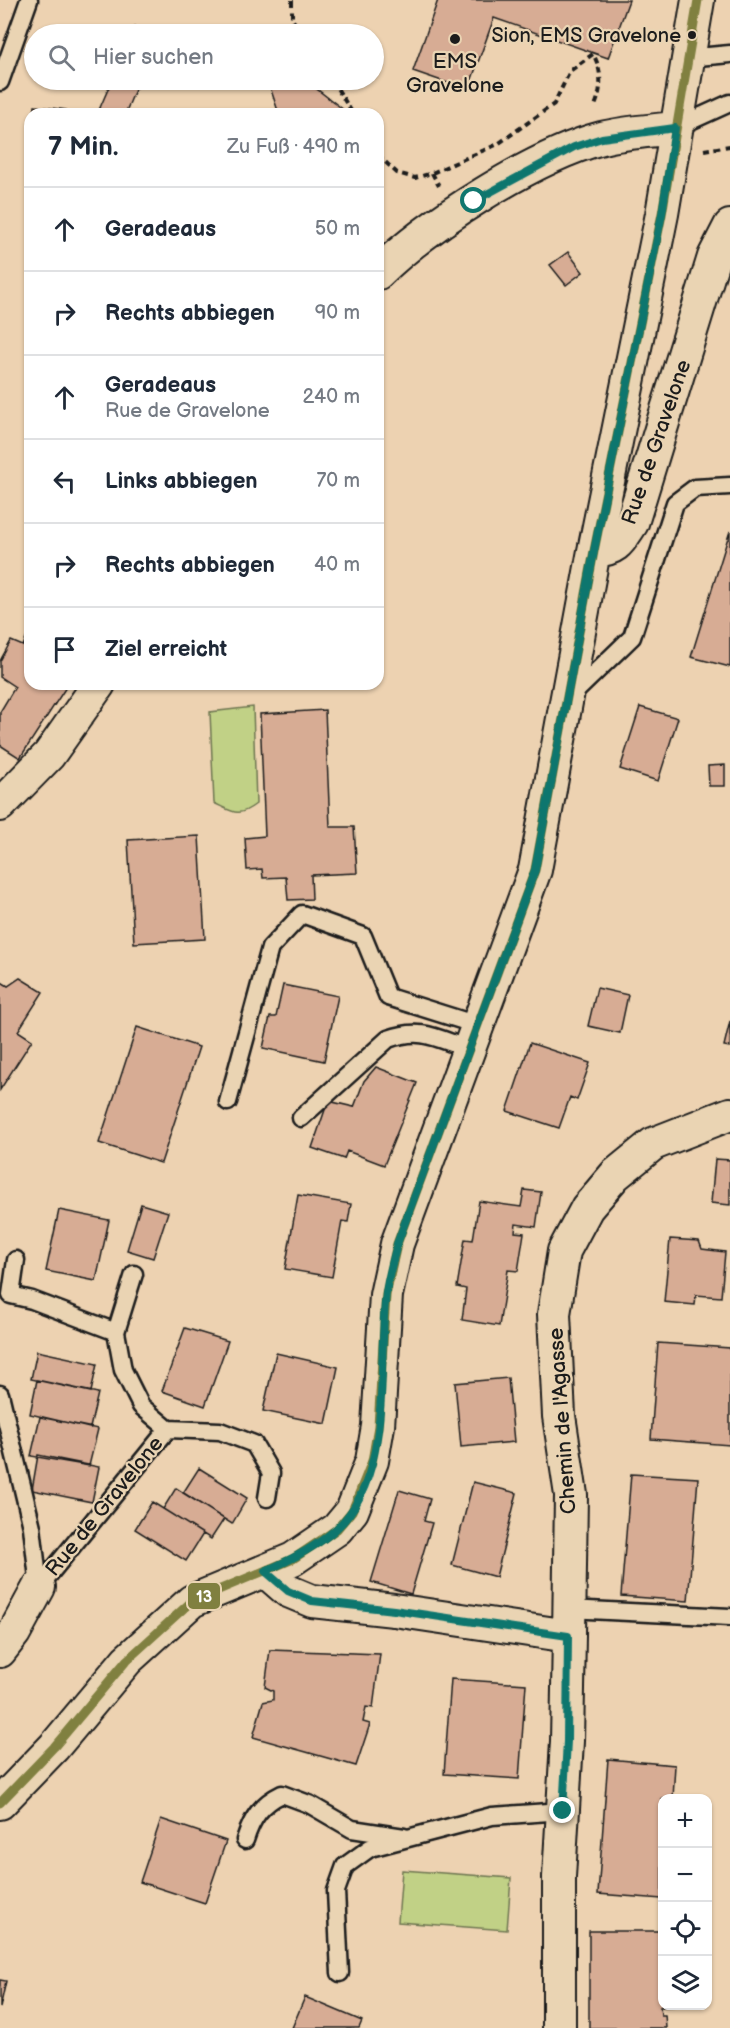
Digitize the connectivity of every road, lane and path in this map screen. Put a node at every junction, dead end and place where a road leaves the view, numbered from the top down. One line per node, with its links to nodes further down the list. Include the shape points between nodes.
1 (29, 0): 8 (lane)
2 (292, 0): 4 (path)
3 (698, 0): 6 (street)
4 (295, 24)
5 (730, 54): 6 (lane)
6 (687, 58): 12 (street)
7 (601, 78): 13 (path, via 593,54 570,71 554,104 523,128 498,144 432,173 415,178 397,173)
8 (0, 82)
9 (338, 90): 11 (path)
10 (730, 103): 12 (lane)
11 (349, 108)
12 (675, 128): 15 (street, via 602,138 549,159 456,212); 17 (street, via 662,214)
13 (384, 161)
14 (730, 226): 17 (street, Rue de Gravelone, via 714,257 632,523 620,542 609,550)
15 (384, 268)
16 (730, 486): 19 (lane, via 695,488 675,503 632,637)
17 (594, 551): 19 (street)
18 (95, 690): 20 (street, via 49,755)
19 (567, 699): 22 (street, via 535,870)
20 (13, 781): 21 (street)
21 (0, 805)
22 (472, 1037): 23 (lane, via 388,997 363,936 302,914 270,948); 25 (lane, via 406,1032 388,1039); 32 (street, via 389,1274 378,1426 363,1489 337,1529 293,1559)
23 (228, 1102)
24 (730, 1114): 35 (street, Chemin de l'Agasse, via 653,1144 615,1175 587,1208 564,1251 554,1314 559,1416 570,1495)
25 (301, 1118)
26 (16, 1260): 28 (lane, via 11,1294)
27 (134, 1274): 28 (lane)
28 (116, 1332): 30 (lane, via 123,1370 141,1406)
29 (0, 1394): 33 (lane, Rue de Gravelone, via 32,1527)
30 (168, 1429): 31 (lane, Rue de Gravelone, via 220,1431 254,1444 271,1473); 33 (lane, Rue de Gravelone)
31 (267, 1498)
32 (265, 1571): 35 (street, via 288,1591 312,1601); 37 (street, via 192,1601 127,1660 54,1747)
33 (39, 1587): 36 (street, Rue de Gravelone)
34 (730, 1617): 35 (lane)
35 (568, 1623): 38 (street, Chemin de l'Agasse)
36 (0, 1651)
37 (0, 1803)
38 (563, 1811): 39 (lane, via 492,1816); 42 (street, Chemin de l'Agasse)
39 (411, 1838): 40 (lane, via 352,1829 309,1804 282,1794 265,1802); 41 (lane, via 370,1848 345,1866 336,1890)
40 (245, 1840)
41 (340, 1973)
42 (559, 2028)

